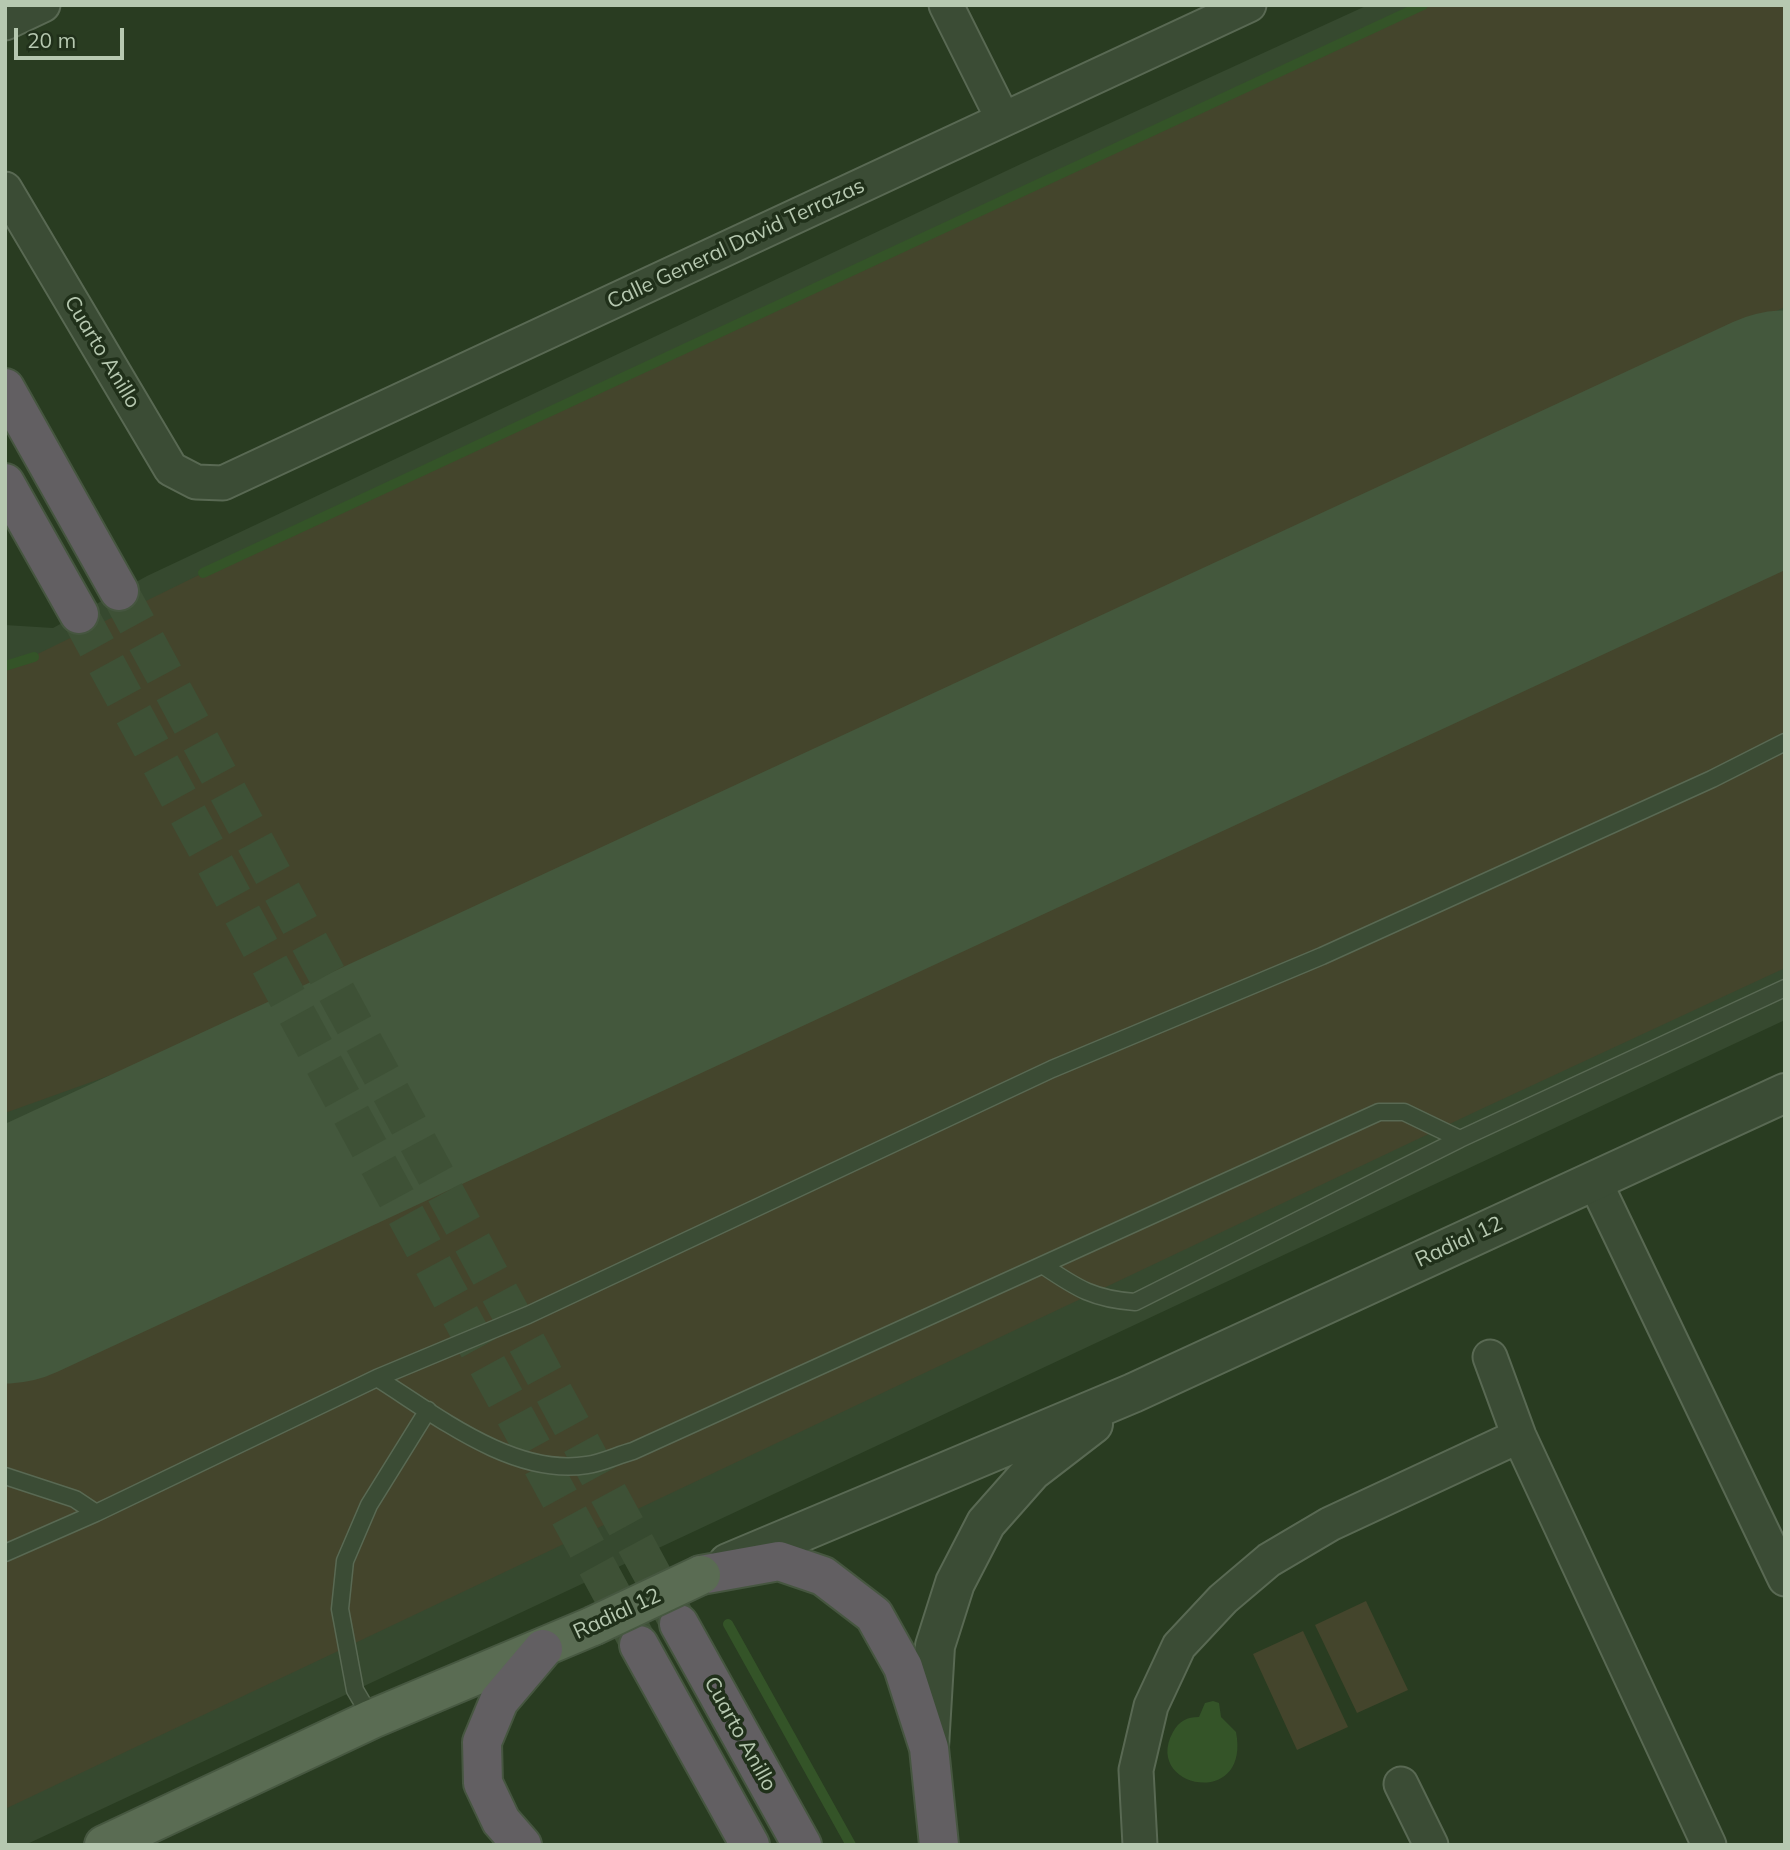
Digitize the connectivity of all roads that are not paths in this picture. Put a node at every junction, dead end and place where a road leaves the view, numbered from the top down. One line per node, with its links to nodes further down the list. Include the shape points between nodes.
1 (43, 5): 4 (street)
2 (946, 5): 5 (street)
3 (1249, 5): 5 (street, Calle General David Terrazas)
4 (5, 23)
5 (1003, 119): 9 (street, Calle General David Terrazas)
6 (5, 189): 9 (street, Cuarto Anillo, via 171,469 196,482)
7 (5, 388): 10 (highway)
8 (5, 483): 11 (highway)
9 (223, 483)
10 (120, 591)
11 (79, 614)
12 (1785, 742): 19 (lane, via 1346,945 1052,1069 528,1315)
13 (1785, 988): 15 (lane)
14 (1785, 1093): 16 (street, Radial 12)
15 (1460, 1139): 17 (lane, via 1404,1112 1379,1112); 17 (lane, via 1135,1302 1104,1300)
16 (1594, 1180): 20 (street, Radial 12); 27 (street)
17 (1044, 1266): 21 (lane, via 633,1451 586,1465 551,1465 507,1456)
18 (1490, 1357): 22 (street)
19 (377, 1378): 21 (lane); 24 (lane)
20 (1133, 1393): 26 (street, Radial 12); 32 (street, Radial 12, via 1032,1471 986,1523 955,1583 935,1646)
21 (428, 1410): 31 (lane, via 369,1505 345,1561 340,1609 355,1690)
22 (1519, 1436): 39 (street, via 1329,1524 1269,1560 1223,1599 1179,1646 1151,1706 1136,1770); 41 (street)
23 (5, 1476): 24 (lane, via 75,1499)
24 (96, 1513): 25 (lane)
25 (5, 1553)
26 (701, 1575): 30 (main road, Radial 12, bridge); 32 (highway, via 779,1561 823,1576 874,1615 904,1667)
27 (1785, 1579)
28 (679, 1624): 37 (highway, Cuarto Anillo)
29 (639, 1645): 36 (highway)
30 (543, 1649): 31 (main road, Radial 12); 35 (highway, via 499,1701 482,1742 483,1783 501,1821)
31 (372, 1718): 34 (main road, Radial 12)
32 (929, 1748): 38 (highway)
33 (1401, 1784): 40 (street)
34 (104, 1845)
35 (522, 1845)
36 (750, 1845)
37 (802, 1845)
38 (939, 1845)
39 (1140, 1845)
40 (1431, 1845)
41 (1709, 1845)

